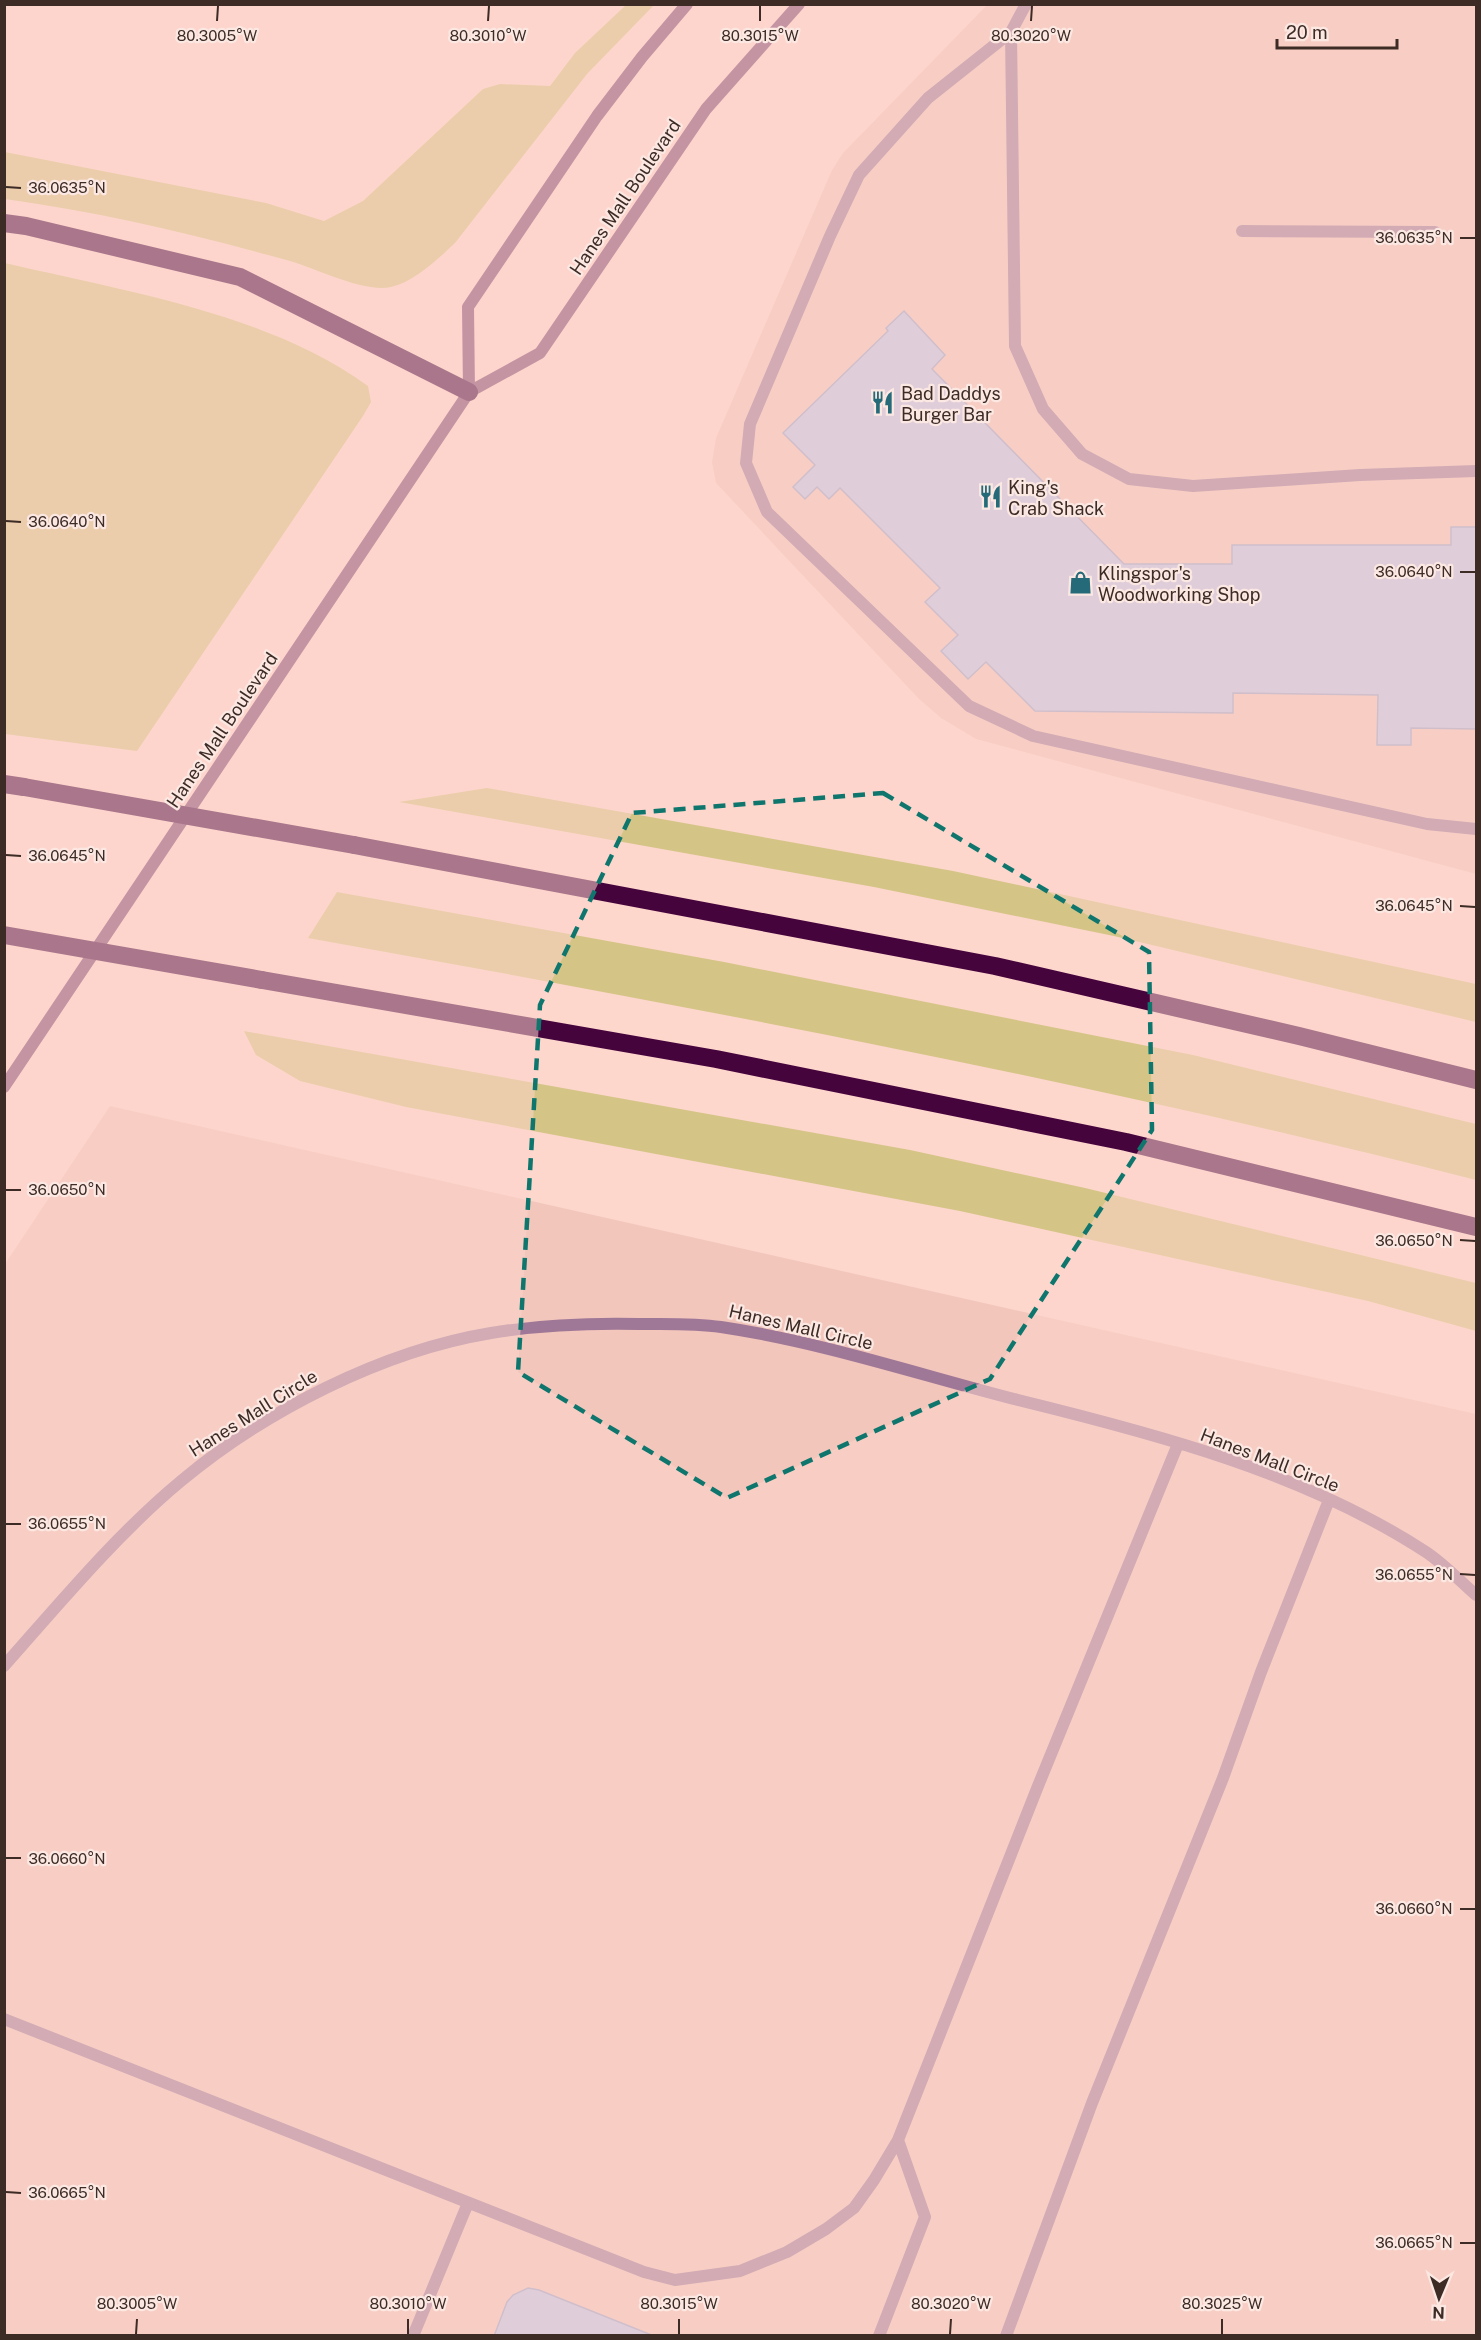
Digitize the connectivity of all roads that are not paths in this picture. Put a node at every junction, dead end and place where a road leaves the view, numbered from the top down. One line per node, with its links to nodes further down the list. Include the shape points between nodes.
1 (687, 4): 8 (main road, via 597,116 468,307)
2 (799, 4): 8 (main road, Hanes Mall Boulevard, via 706,109 540,353)
3 (1026, 4): 4 (lane)
4 (1011, 32): 9 (lane, via 1015,346 1043,409 1082,454 1129,479 1193,486); 11 (lane, via 928,98 859,175 750,423 746,463 768,512 969,706 1033,736 1427,824)
5 (4, 223): 8 (highway, via 240,277)
6 (1242, 231): 7 (lane)
7 (1436, 232)
8 (469, 392): 14 (main road, Hanes Mall Boulevard)
9 (1476, 471)
10 (4, 784): 13 (highway, bridge, via 354,845 995,966)
11 (1476, 829)
12 (4, 935): 15 (highway, bridge, via 716,1059 1102,1137)
13 (1476, 1080)
14 (4, 1088)
15 (1476, 1227)
16 (1178, 1444): 17 (lane, Hanes Mall Circle); 19 (lane, Hanes Mall Circle, via 818,1347 718,1327 603,1323 492,1333 443,1344 338,1382 221,1450 178,1482); 21 (lane)
17 (1329, 1500): 18 (lane, Hanes Mall Circle, via 1429,1554); 25 (lane, via 1223,1778 1092,2103)
18 (1476, 1595)
19 (4, 1666)
20 (4, 2019): 22 (lane)
21 (898, 2140): 22 (lane, via 854,2208 826,2229 787,2252 740,2271 706,2277 675,2280 644,2272); 24 (lane, via 925,2217)
22 (468, 2203): 23 (lane)
23 (413, 2336)
24 (879, 2336)
25 (1006, 2336)

